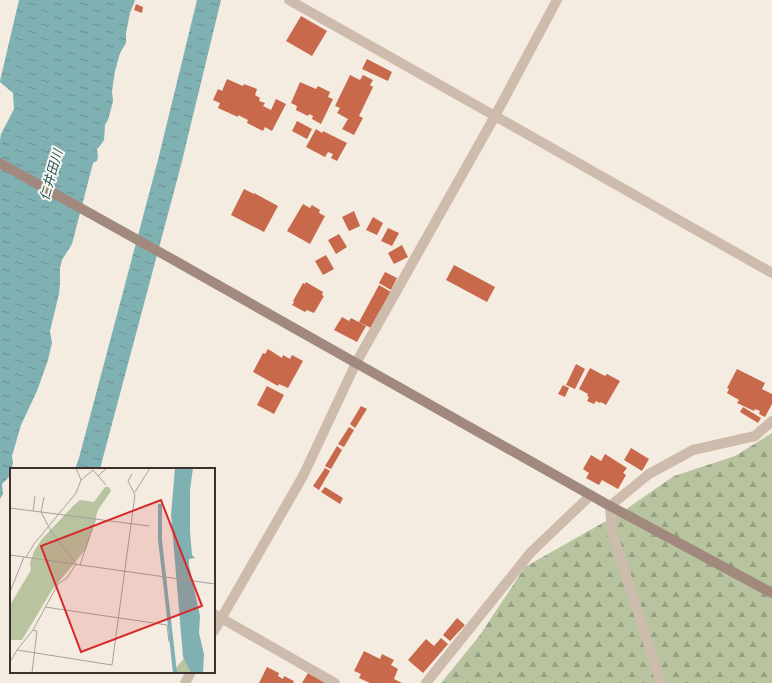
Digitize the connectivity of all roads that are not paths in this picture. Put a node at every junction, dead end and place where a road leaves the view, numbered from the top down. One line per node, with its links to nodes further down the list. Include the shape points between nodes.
1 (289, 0): 3 (street)
2 (557, 0): 3 (street)
3 (495, 116): 5 (street); 6 (street)
4 (0, 163): 6 (street)
5 (772, 273)
6 (356, 363): 8 (street); 11 (street, via 303,476)
7 (772, 421): 9 (street, via 755,436 693,450 649,474)
8 (591, 495): 9 (street); 16 (street, via 531,552)
9 (610, 506): 10 (street); 17 (street, via 612,532)
10 (772, 593)
11 (218, 616): 12 (street); 15 (street)
12 (215, 627)
13 (190, 673): 14 (street)
14 (184, 683)
15 (335, 683)
16 (426, 683)
17 (662, 683)

